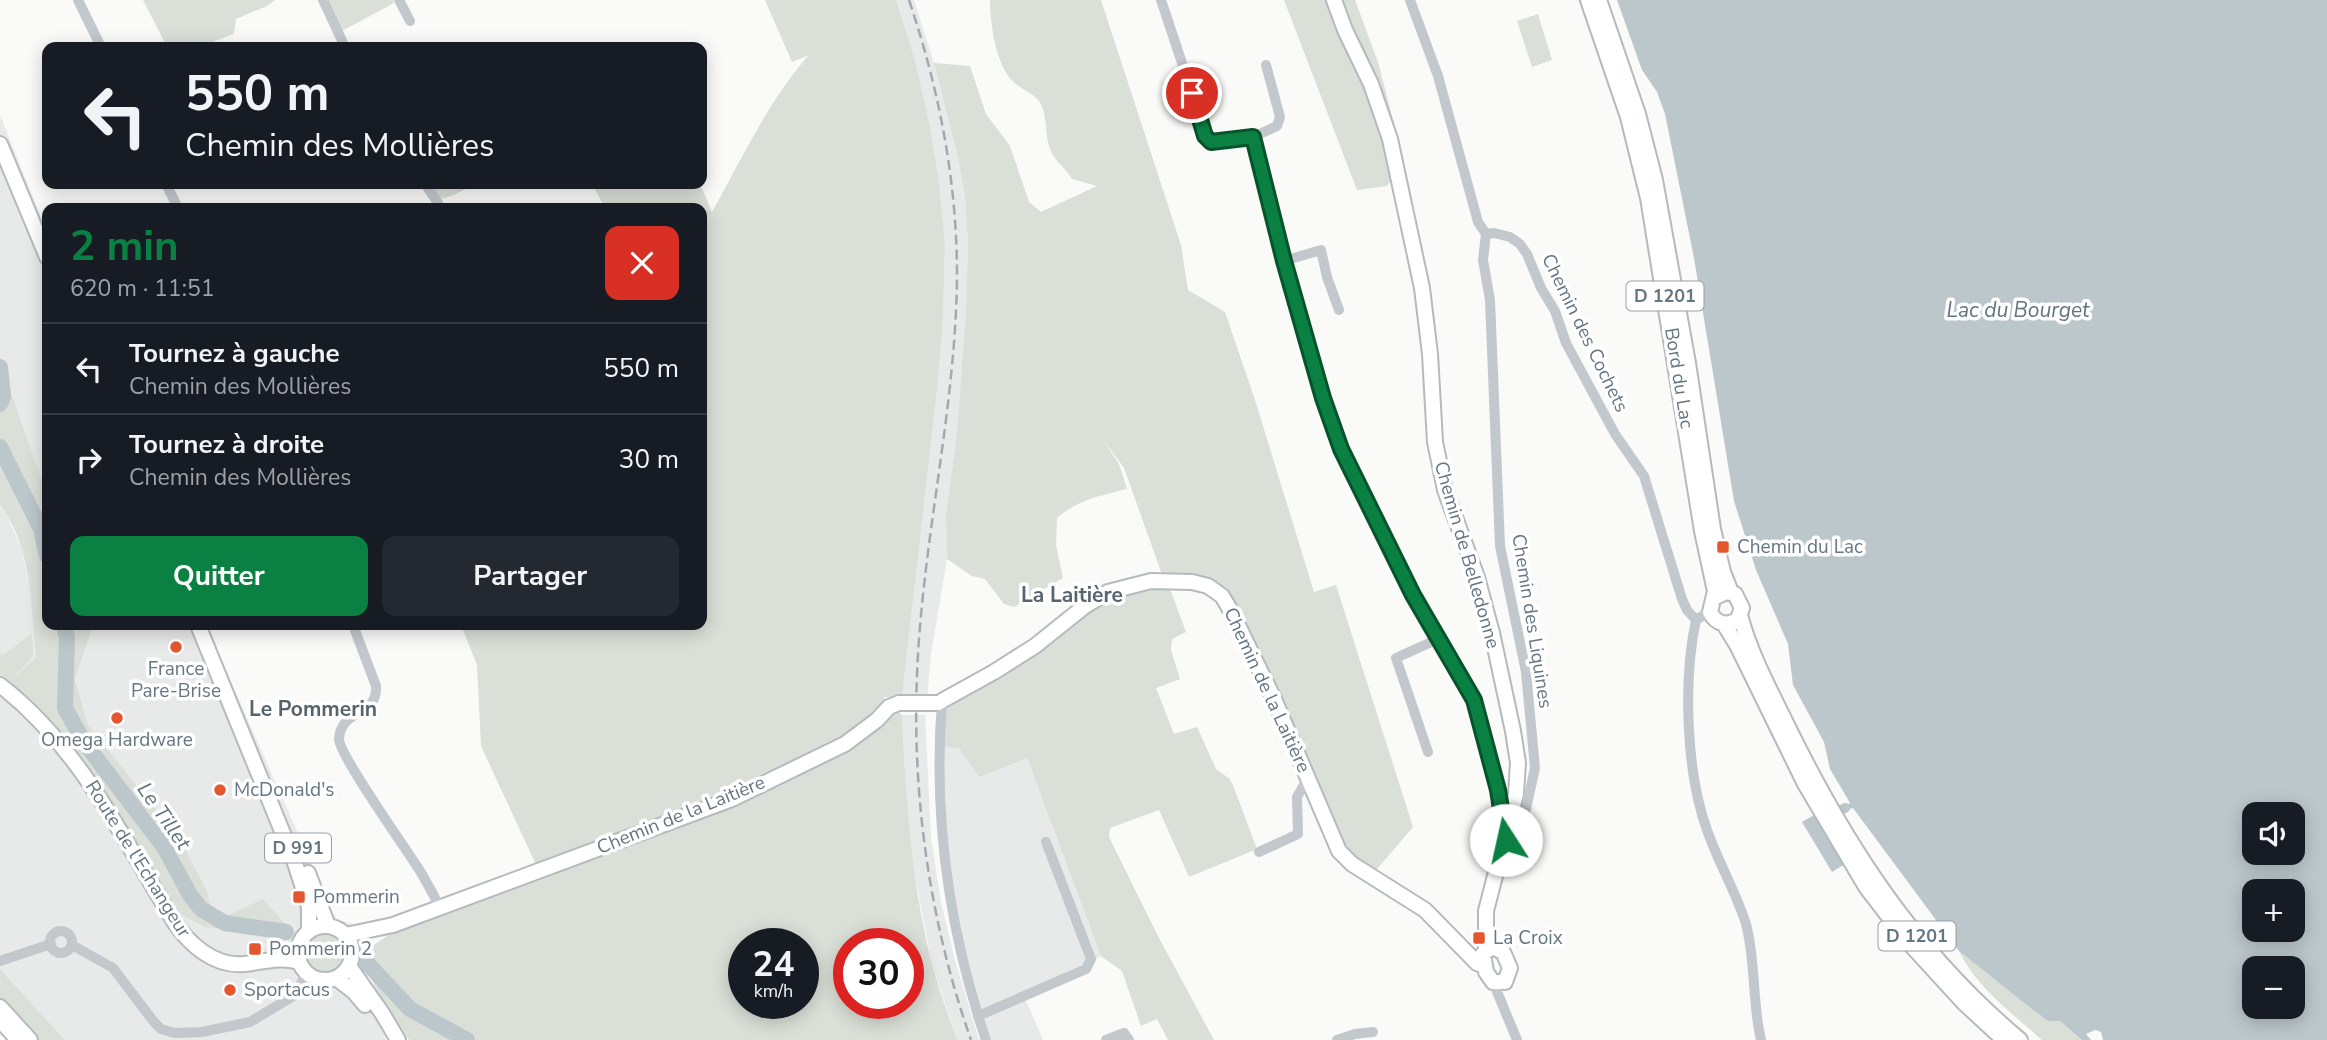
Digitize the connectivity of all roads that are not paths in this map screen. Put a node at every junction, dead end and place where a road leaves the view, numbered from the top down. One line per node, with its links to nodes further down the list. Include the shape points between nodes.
1 (78, 0): 10 (street)
2 (323, 0): 11 (street)
3 (399, 0): 9 (street)
4 (1161, 0): 13 (street, via 1207,138 1215,144)
5 (1334, 0): 35 (main road, Chemin de Belledonne, via 1390,139 1422,288 1435,442 1445,490 1492,633 1513,730 1518,763)
6 (1410, 0): 17 (street, via 1438,76 1478,222)
7 (1588, 0): 22 (main road, Bord du Lac / D 1201, via 1628,117 1648,198 1715,591)
8 (1599, 0): 21 (main road, Bord du Lac / D 1201, via 1655,180 1713,529)
9 (410, 20)
10 (99, 42)
11 (343, 42)
12 (1266, 65): 13 (street, via 1280,117 1277,126)
13 (1253, 137): 19 (street)
14 (0, 144): 18 (main road)
15 (428, 189): 16 (street)
16 (438, 203)
17 (1486, 234): 24 (street, Chemin des Cochets, via 1510,237 1527,254 1566,343 1615,434 1644,476 1682,599); 35 (street, Chemin des Liquines, via 1482,253 1490,300 1500,546 1525,672 1535,768 1526,809)
18 (42, 245)
19 (1284, 261): 20 (street, via 1321,250); 28 (street, via 1341,449)
20 (1339, 310)
21 (1731, 593): 22 (main road, via 1718,594); 23 (main road, via 1741,603)
22 (1712, 605): 24 (street); 25 (main road)
23 (1740, 615): 25 (main road); 34 (main road, D 1201, via 1747,640)
24 (1696, 620): 65 (street, via 1688,715 1696,793 1745,923)
25 (1724, 624): 34 (main road, D 1201, via 1791,758)
26 (200, 630): 32 (main road, D 991)
27 (354, 630): 38 (street, via 376,696 372,704 345,722 339,742)
28 (1438, 639): 31 (street, via 1396,658); 35 (street, via 1474,700)
29 (0, 685): 48 (main road, Route de l'Echangeur, via 40,721 81,769 186,937 204,953)
30 (940, 702): 33 (main road, Chemin de la Laitière, via 1035,646 1108,592 1151,581 1200,584 1226,601); 38 (main road, Chemin de la Laitière, bridge, via 889,707 845,744 732,799); 53 (street, via 941,833 960,946)
31 (1428, 752)
32 (260, 774): 39 (main road, D 991, via 304,861); 42 (main road, D 991, via 310,915)
33 (1308, 778): 37 (street, via 1297,797 1298,834); 45 (main road, Chemin de la Laitière, via 1345,858 1425,910 1468,954)
34 (1829, 815): 66 (main road, D 1201, via 1866,887 1889,920); 67 (main road, D 1201, via 1898,913 1984,1008)
35 (1506, 840): 45 (main road, Chemin de Belledonne, via 1486,911)
36 (1046, 842): 53 (street, via 1091,959 1086,969)
37 (1259, 852)
38 (440, 908): 40 (main road, Chemin de la Laitière)
39 (328, 926): 41 (main road); 42 (main road)
40 (380, 928): 41 (main road, Chemin de la Laitière); 46 (main road, Chemin de la Laitière)
41 (346, 935): 46 (main road)
42 (304, 937): 48 (main road, via 270,953); 49 (main road)
43 (51, 944): 44 (street, via 61,953); 44 (street, via 53,935 62,931 70,936); 47 (street)
44 (72, 945): 49 (street, via 113,968 154,1022 174,1033 250,1022 295,995)
45 (1488, 954): 51 (main road); 51 (main road, via 1503,952 1509,962 1509,974)
46 (351, 959): 50 (main road); 59 (main road)
47 (0, 961)
48 (225, 961): 49 (main road, Route de l'Echangeur, via 242,964 282,958)
49 (309, 972): 50 (main road)
50 (336, 978): 58 (main road, via 359,998)
51 (1499, 982): 64 (street)
52 (0, 1007): 57 (main road)
53 (978, 1016): 60 (street)
54 (0, 1020): 56 (main road)
55 (1373, 1032): 63 (street)
56 (18, 1040)
57 (30, 1040)
58 (387, 1040)
59 (398, 1040)
60 (986, 1040)
61 (1105, 1040): 62 (street, via 1124,1033)
62 (1129, 1040)
63 (1337, 1040)
64 (1517, 1040)
65 (1761, 1040)
66 (2004, 1040)
67 (2020, 1040)

